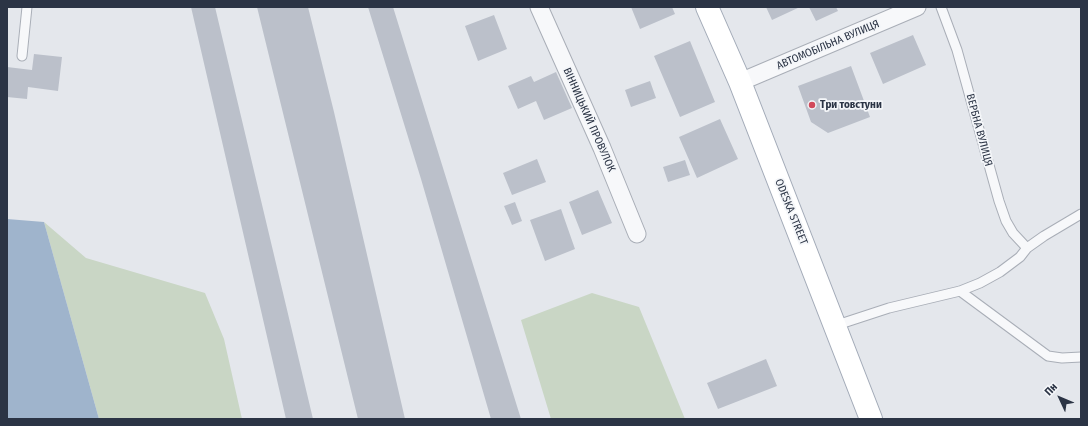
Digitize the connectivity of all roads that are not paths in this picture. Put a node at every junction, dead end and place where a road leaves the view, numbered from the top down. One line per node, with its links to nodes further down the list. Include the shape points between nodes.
1 (27, 7): 6 (lane)
2 (539, 7): 9 (street, ВІННИЦЬКИЙ ПРОВУЛОК)
3 (707, 7): 7 (main road, ODESKA STREET)
4 (917, 7): 7 (street, АВТОМОБІЛЬНА ВУЛИЦЯ)
5 (941, 7): 10 (lane, ВЕРБНА ВУЛИЦЯ, via 1006,220 1013,233)
6 (22, 56)
7 (740, 82): 12 (main road, ODESKA STREET)
8 (1081, 214): 10 (lane)
9 (637, 234)
10 (1028, 248): 11 (lane, via 1000,272)
11 (960, 291): 12 (lane, via 907,302); 13 (lane, via 1048,356)
12 (834, 326): 14 (main road, ODESKA STREET)
13 (1081, 357)
14 (871, 419)

